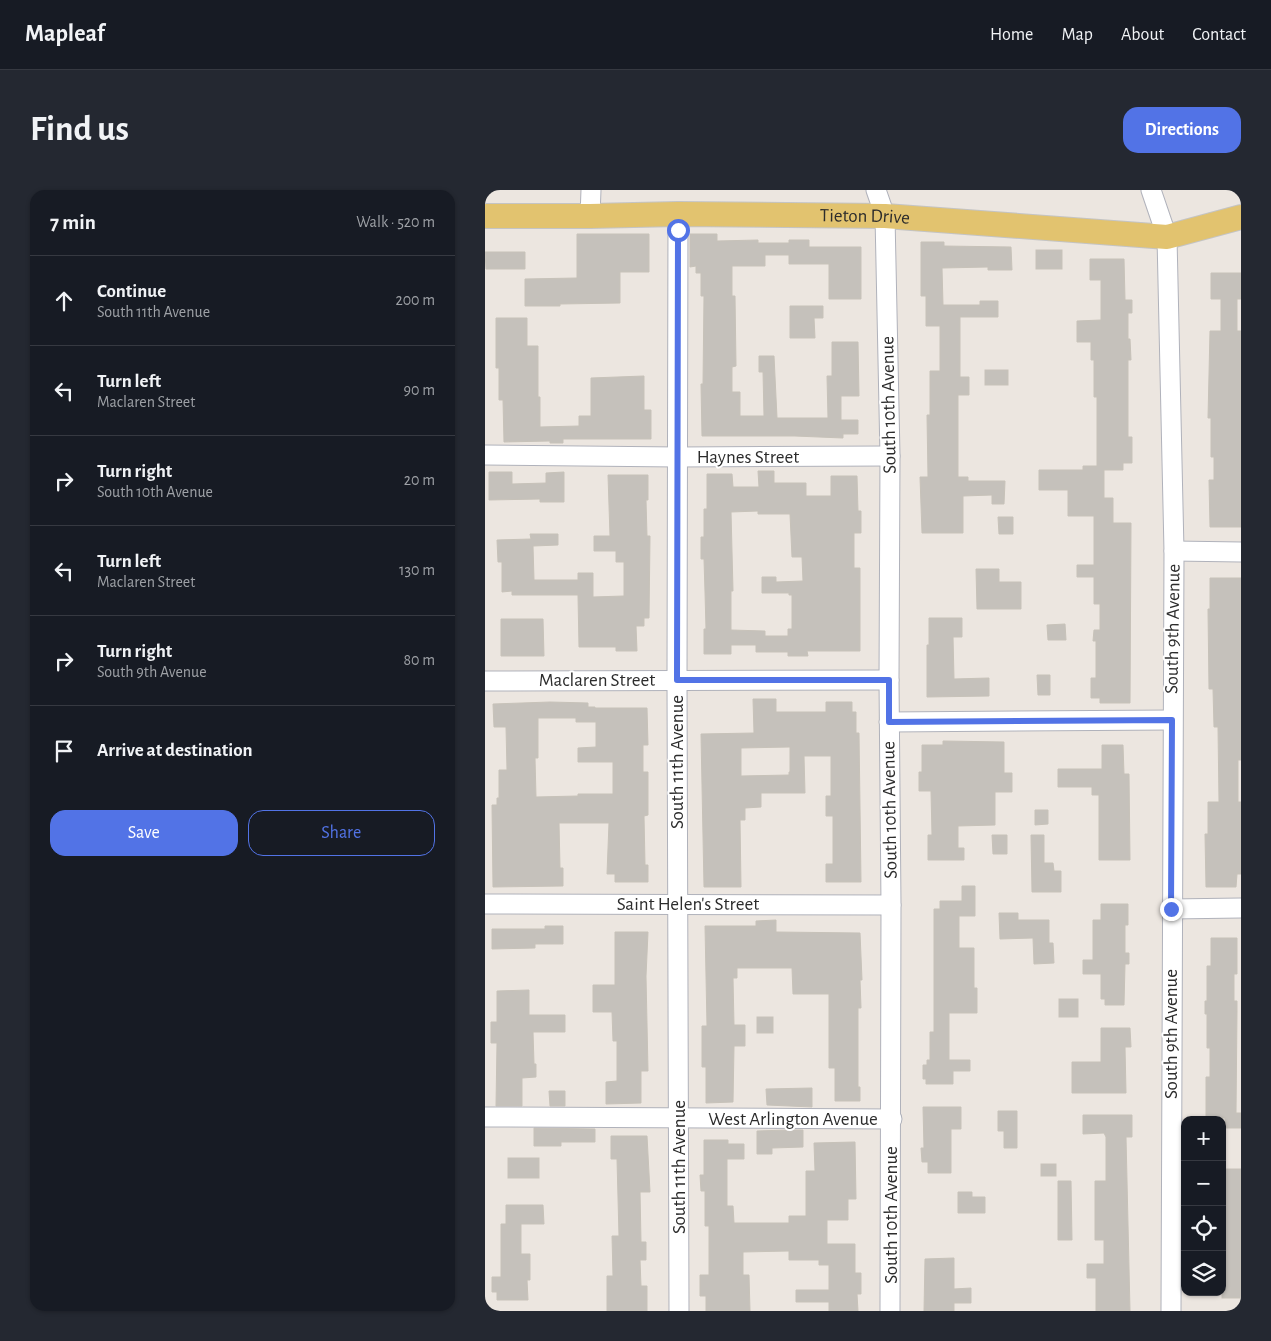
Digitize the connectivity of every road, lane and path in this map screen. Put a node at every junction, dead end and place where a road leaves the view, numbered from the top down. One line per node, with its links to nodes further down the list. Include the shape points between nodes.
1 (591, 190): 6 (street)
2 (876, 190): 7 (street, South 10th Avenue)
3 (1151, 190): 9 (street, South 9th Avenue)
4 (678, 214): 6 (main road, Tieton Drive); 7 (main road, Tieton Drive); 12 (street, South 11th Avenue)
5 (485, 216): 6 (main road, Tieton Drive)
6 (590, 216)
7 (885, 216): 9 (main road, Tieton Drive); 11 (street, South 10th Avenue)
8 (1241, 217): 9 (main road, Tieton Drive)
9 (1167, 237): 13 (street, South 9th Avenue)
10 (485, 455): 12 (street, Haynes Street)
11 (890, 456): 12 (street, Haynes Street); 16 (street, South 10th Avenue)
12 (678, 457): 15 (street, South 11th Avenue)
13 (1174, 551): 14 (street); 18 (street, South 9th Avenue)
14 (1241, 552)
15 (677, 680): 16 (street, Maclaren Street); 17 (street, Maclaren Street); 20 (street, South 11th Avenue)
16 (889, 680): 19 (street, South 10th Avenue)
17 (485, 681)
18 (1172, 720): 19 (street); 24 (street, South 9th Avenue)
19 (889, 722): 22 (street, South 10th Avenue)
20 (678, 903): 21 (street, Saint Helen's Street); 22 (street, Saint Helen's Street); 26 (street, South 11th Avenue)
21 (485, 904)
22 (891, 905): 27 (street, South 10th Avenue)
23 (1241, 908): 24 (street)
24 (1171, 909): 30 (street, South 9th Avenue)
25 (485, 1118): 26 (street, West Arlington Avenue)
26 (678, 1118): 27 (street, West Arlington Avenue); 28 (street, South 11th Avenue)
27 (892, 1120): 29 (street, South 10th Avenue)
28 (679, 1311)
29 (890, 1311)
30 (1171, 1311)

